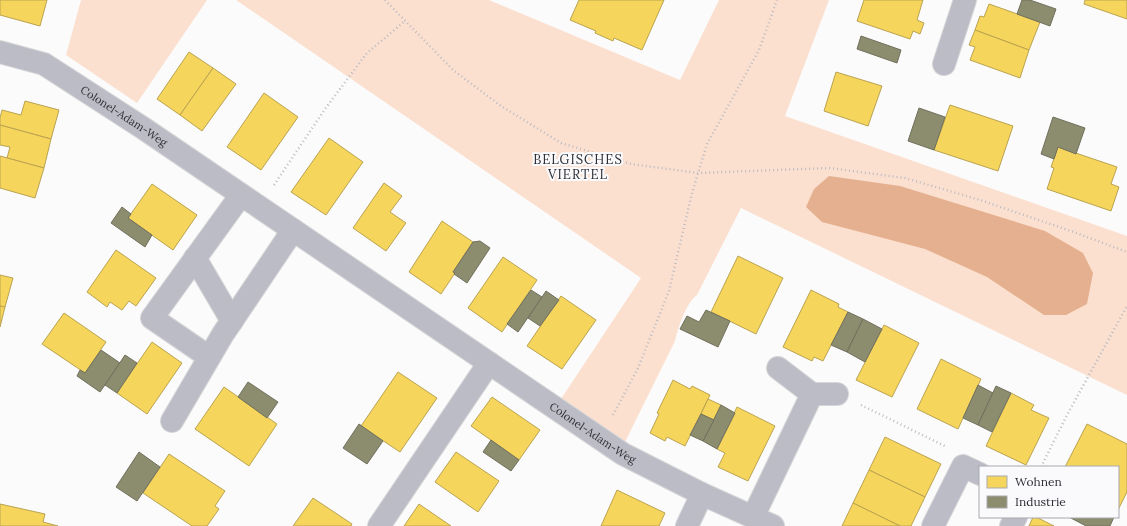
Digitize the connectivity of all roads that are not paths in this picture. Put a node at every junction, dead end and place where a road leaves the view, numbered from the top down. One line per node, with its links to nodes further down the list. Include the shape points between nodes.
1 (965, 0): 3 (street)
2 (0, 52): 4 (street, Colonel-Adam-Weg, via 44,64)
3 (944, 64)
4 (241, 195): 5 (street, Colonel-Adam-Weg); 6 (street)
5 (293, 230): 7 (street); 9 (street, Colonel-Adam-Weg)
6 (195, 258): 7 (street); 8 (street, via 152,318)
7 (232, 321): 8 (street)
8 (209, 357): 13 (street)
9 (489, 363): 15 (street, Colonel-Adam-Weg, via 623,454); 17 (street)
10 (778, 368): 11 (street)
11 (812, 394): 12 (street); 16 (street)
12 (837, 394)
13 (172, 420)
14 (972, 470): 20 (street)
15 (702, 494): 16 (street, Colonel-Adam-Weg); 18 (street)
16 (753, 517): 19 (street, Colonel-Adam-Weg)
17 (379, 526)
18 (687, 526)
19 (773, 526)
20 (933, 526)

